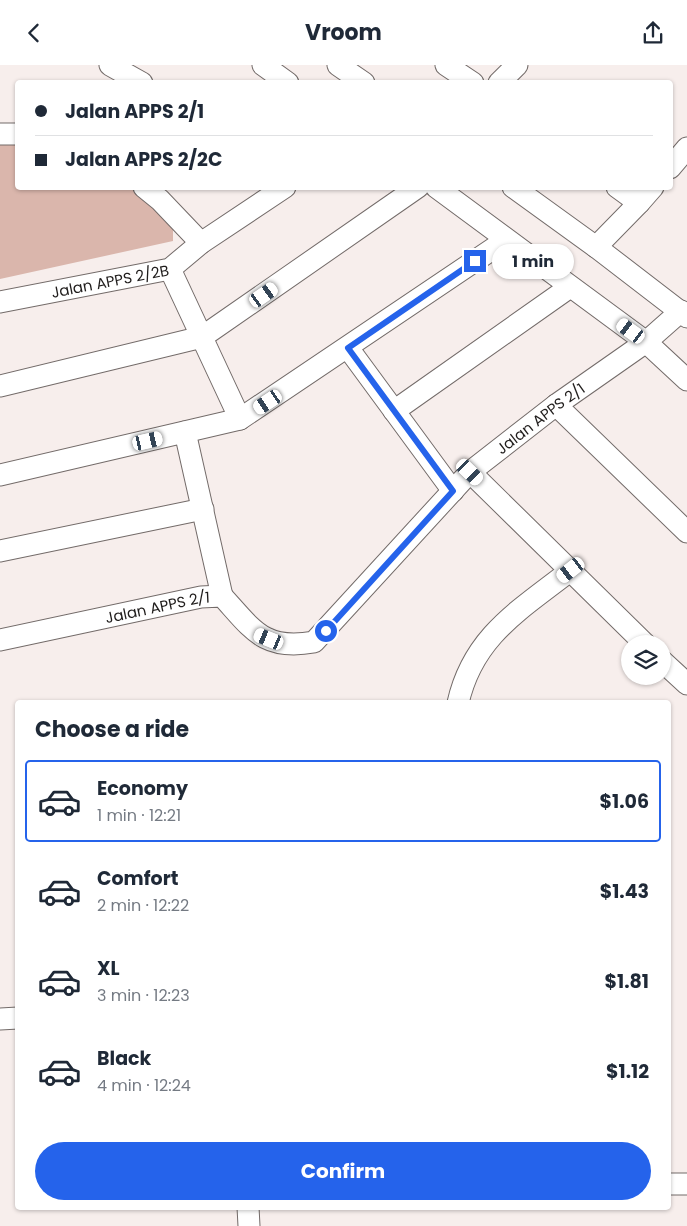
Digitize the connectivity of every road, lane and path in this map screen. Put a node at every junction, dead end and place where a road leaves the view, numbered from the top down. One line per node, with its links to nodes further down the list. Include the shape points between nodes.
1 (110, 65): 6 (street)
2 (263, 65): 7 (street)
3 (338, 65): 8 (street)
4 (446, 65): 9 (street)
5 (517, 65): 10 (street)
6 (137, 80)
7 (284, 80)
8 (360, 80)
9 (468, 80)
10 (502, 80)
11 (0, 134): 12 (street)
12 (15, 134)
13 (687, 148): 14 (street)
14 (673, 164)
15 (148, 190): 23 (street)
16 (282, 190): 23 (street, Jalan APPS 2/2B)
17 (414, 190): 29 (street)
18 (440, 190): 22 (street)
19 (517, 190): 24 (street)
20 (628, 190): 21 (street)
21 (646, 195): 24 (street)
22 (506, 240): 26 (street); 31 (street)
23 (201, 243): 25 (street, Jalan APPS 2/2B)
24 (596, 247): 28 (street)
25 (170, 269): 27 (street, Jalan APPS 2/2B); 29 (street)
26 (570, 287): 30 (street); 35 (street)
27 (0, 302)
28 (684, 314): 30 (street, Jalan APPS 2/1)
29 (202, 337): 33 (street); 36 (street)
30 (646, 342): 32 (street); 34 (street, Jalan APPS 2/1)
31 (348, 348): 35 (street); 36 (street)
32 (687, 380)
33 (0, 386)
34 (556, 405): 38 (street, Jalan APPS 2/1); 42 (street)
35 (394, 411): 40 (street)
36 (240, 419): 37 (street)
37 (185, 432): 39 (street); 41 (street)
38 (470, 472): 40 (street, Jalan APPS 2/1); 44 (street)
39 (0, 475)
40 (453, 491): 45 (street, Jalan APPS 2/1, via 314,642 280,644 258,635)
41 (203, 509): 43 (street); 45 (street)
42 (687, 532)
43 (0, 551)
44 (571, 570): 46 (street); 50 (street, via 500,625 476,654 462,682)
45 (222, 596): 47 (street, Jalan APPS 2/1, via 201,597)
46 (636, 635)
47 (0, 640)
48 (671, 669): 49 (street)
49 (687, 684)
50 (459, 700)
51 (15, 1018): 52 (street)
52 (0, 1019)
53 (671, 1184): 54 (street)
54 (687, 1185)
55 (248, 1210): 56 (street)
56 (249, 1226)

